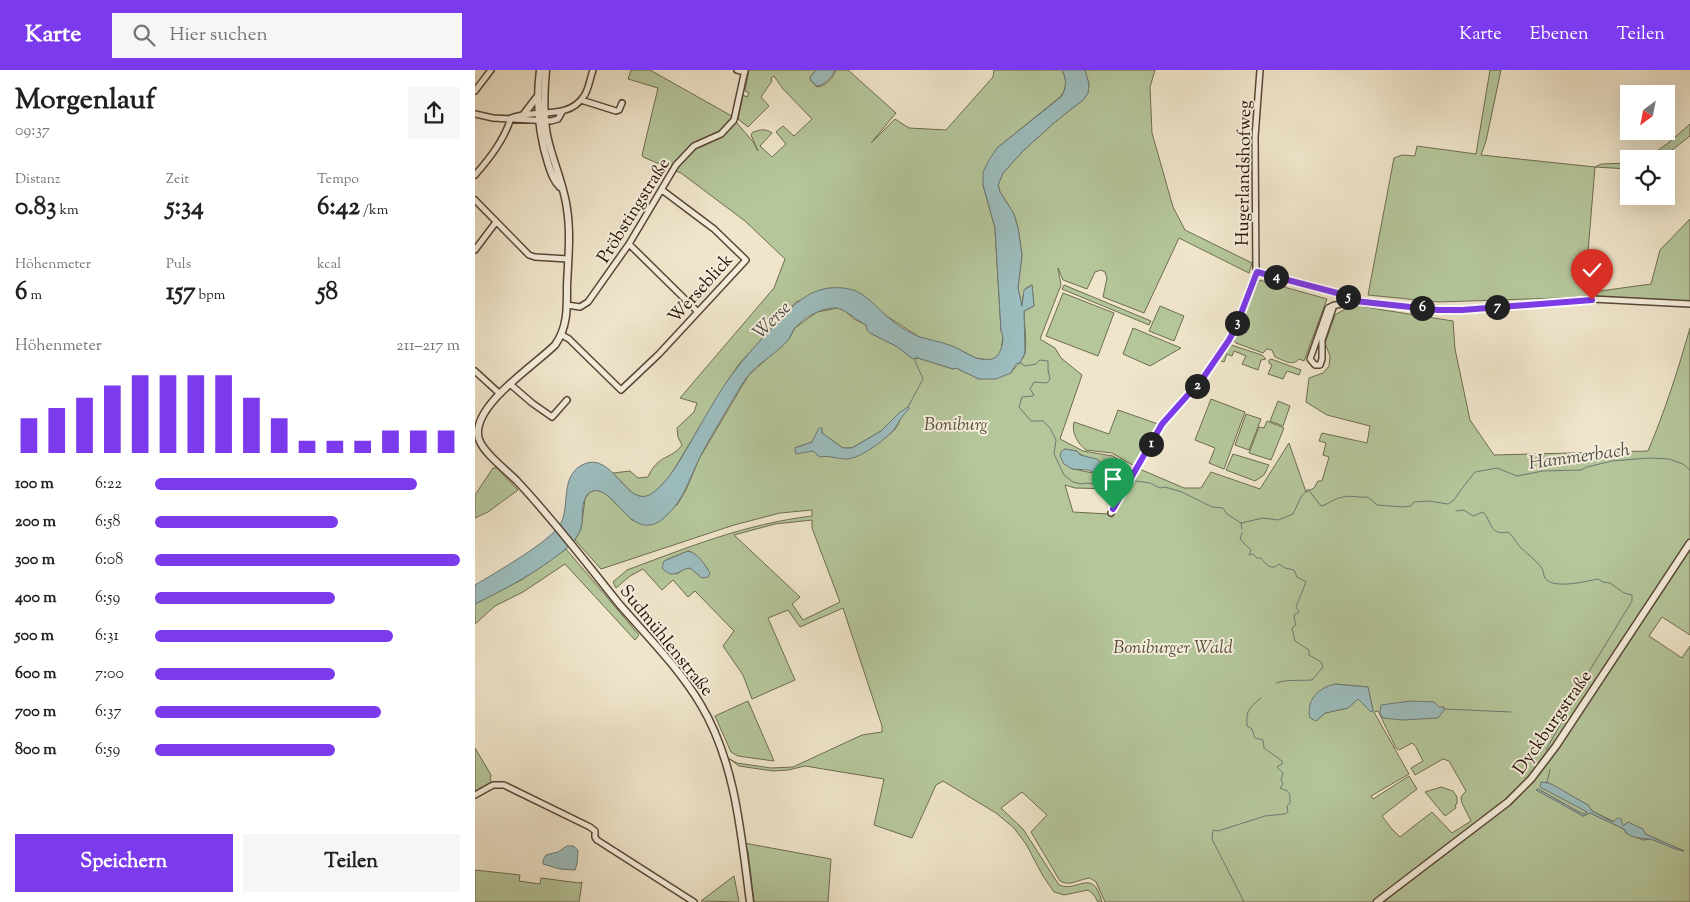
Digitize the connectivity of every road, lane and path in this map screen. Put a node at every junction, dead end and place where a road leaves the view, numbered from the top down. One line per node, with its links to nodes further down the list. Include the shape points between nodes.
1 (491, 70): 8 (street)
2 (540, 70): 9 (street)
3 (546, 70): 13 (street)
4 (593, 70): 10 (street)
5 (737, 70): 7 (street, Pröbstingstraße)
6 (1260, 70): 28 (street, Hugerlandshofweg, via 1255,137)
7 (745, 71): 22 (street, Pröbstingstraße, via 734,120 721,134 694,146 684,155)
8 (475, 91)
9 (538, 96): 12 (street); 16 (street)
10 (581, 100): 11 (street, via 616,111); 14 (street)
11 (622, 103)
12 (537, 112): 13 (street); 16 (street); 18 (street)
13 (545, 112): 14 (street); 19 (street)
14 (562, 112): 19 (street, via 558,119)
15 (475, 114): 17 (street)
16 (524, 114): 17 (street)
17 (511, 118): 18 (street); 20 (street, via 497,146)
18 (538, 121): 19 (street); 21 (street, via 549,167 554,181)
19 (545, 121): 21 (street)
20 (475, 175)
21 (561, 187): 27 (street, via 569,225)
22 (662, 190): 25 (street, Pröbstingstraße); 33 (street, Werseblick, via 709,225 746,260)
23 (475, 200): 24 (street)
24 (496, 222): 26 (street); 27 (street, via 529,255)
25 (629, 244): 31 (street, Pröbstingstraße, via 588,302 580,306); 33 (street)
26 (475, 250)
27 (568, 259): 31 (street)
28 (1256, 274): 29 (street, via 1341,294); 40 (street, via 1229,340 1203,378 1162,424)
29 (1355, 301): 30 (street, via 1451,310 1587,300); 32 (street)
30 (1690, 304)
31 (567, 305): 34 (street)
32 (1334, 306): 32 (street, via 1327,311 1310,356 1315,365 1322,361 1322,340)
33 (699, 312): 34 (street, Werseblick, via 621,390)
34 (562, 335): 36 (street)
35 (475, 371): 37 (street)
36 (510, 384): 37 (street); 38 (street, via 552,418)
37 (499, 393): 39 (street, via 480,422)
38 (567, 400)
39 (477, 439): 44 (street, Sudmühlenstraße, via 551,521 697,698 721,748 734,793)
40 (1111, 513)
41 (1690, 543): 45 (street, Dyckburgstraße, via 1531,779 1508,802)
42 (475, 795): 43 (street, via 493,785 504,785 590,827 597,840)
43 (694, 902)
44 (750, 902)
45 (1377, 902)

